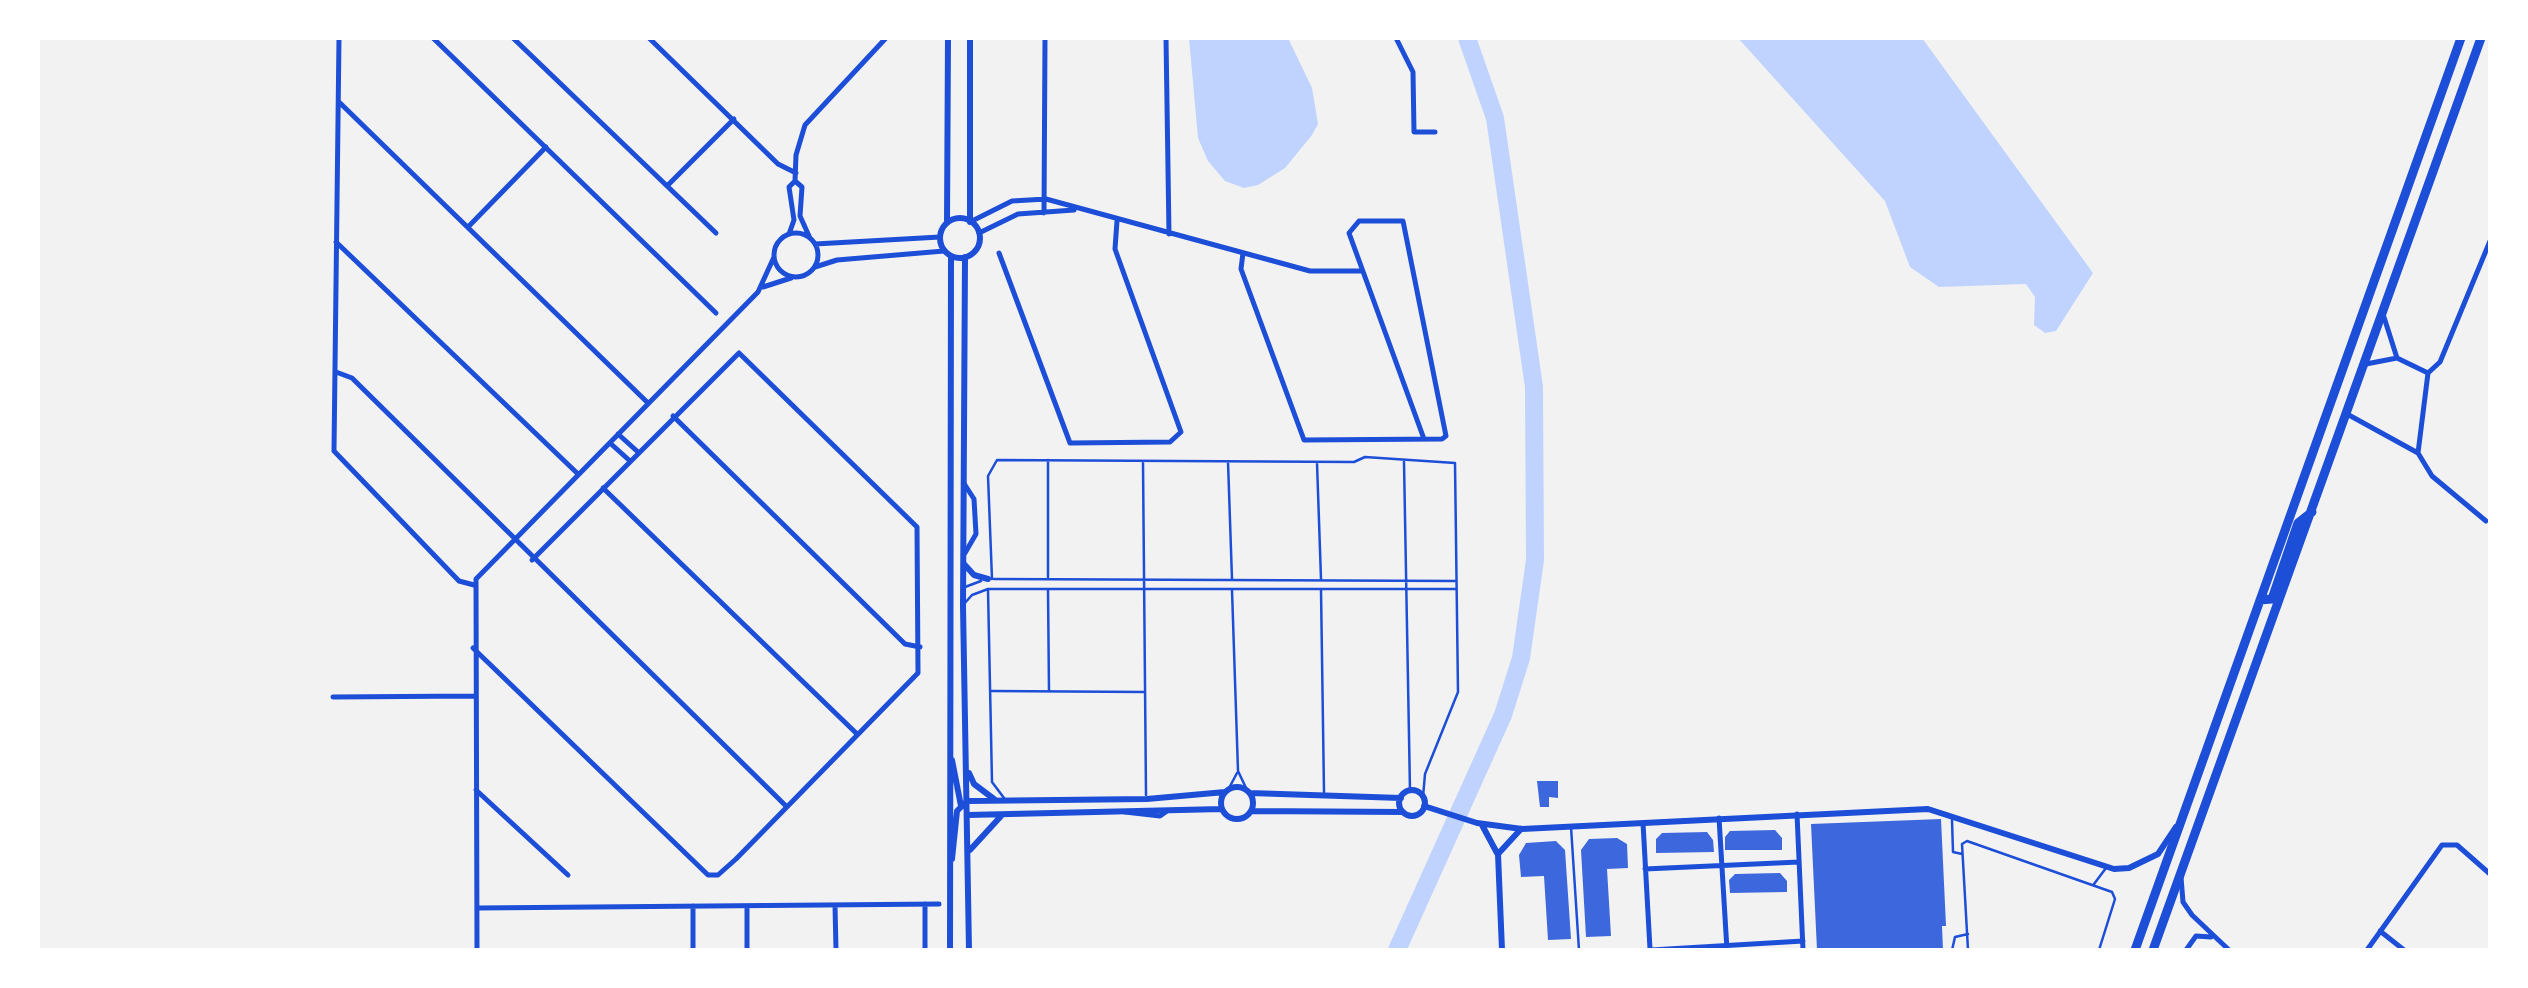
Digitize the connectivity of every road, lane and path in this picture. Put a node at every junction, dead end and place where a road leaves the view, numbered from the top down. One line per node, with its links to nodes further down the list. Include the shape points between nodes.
1 (338, 38): 13 (street)
2 (433, 38): 16 (street)
3 (513, 38): 18 (street)
4 (649, 38): 14 (street)
5 (886, 38): 17 (street, via 805,126)
6 (948, 38): 26 (street)
7 (970, 38): 25 (street)
8 (1044, 38): 19 (street)
9 (1166, 38): 31 (street)
10 (1396, 38): 15 (street, via 1413,72 1414,132)
11 (2462, 38): 90 (highway)
12 (2480, 38): 47 (highway)
13 (338, 101): 27 (street); 34 (street)
14 (734, 119): 17 (street); 18 (street)
15 (1435, 132)
16 (546, 147): 27 (street); 46 (street)
17 (796, 177): 20 (street); 22 (street, via 789,187)
18 (667, 186): 28 (street)
19 (1046, 199): 21 (street); 23 (street); 25 (street, via 1012,201)
20 (802, 210): 22 (street); 32 (street)
21 (1076, 210): 23 (street); 24 (street)
22 (793, 212): 30 (street)
23 (1044, 213): 29 (street, via 1018,214)
24 (1117, 221): 31 (street); 37 (street, via 1116,249 1181,432 1170,442 1068,440)
25 (970, 222): 26 (street); 29 (street)
26 (947, 223): 33 (street)
27 (469, 226): 52 (street)
28 (716, 232)
29 (979, 233): 41 (street, via 975,251)
30 (789, 234): 32 (street); 40 (street)
31 (1169, 235): 39 (street)
32 (809, 237): 36 (street)
33 (940, 237): 36 (street); 38 (street)
34 (336, 242): 50 (street); 66 (street)
35 (2490, 242): 51 (street, via 2440,362)
36 (815, 244): 42 (street)
37 (999, 253)
38 (948, 254): 41 (street); 42 (street); 91 (street)
39 (1243, 254): 43 (street, via 1310,271); 56 (street, via 1241,268 1304,440)
40 (774, 257): 44 (street); 45 (street)
41 (965, 257): 67 (street)
42 (814, 267): 44 (street)
43 (1363, 270): 56 (street); 56 (street, via 1349,233 1354,223 1403,221 1446,436)
44 (796, 277): 45 (street)
45 (761, 289): 52 (street)
46 (716, 313)
47 (2383, 314): 48 (street); 49 (highway)
48 (2397, 358): 49 (street); 51 (street)
49 (2365, 364): 53 (highway)
50 (336, 372): 71 (street, via 352,378); 81 (street, via 336,456 459,581)
51 (2428, 373): 59 (street)
52 (648, 403): 55 (street)
53 (2347, 414): 59 (street); 69 (highway)
54 (674, 416): 58 (street); 93 (street, via 905,644); 93 (street, via 732,356 746,357 916,527)
55 (618, 434): 57 (street); 58 (street)
56 (1424, 440)
57 (610, 442): 61 (street); 66 (street)
58 (638, 453): 61 (street)
59 (2418, 453): 70 (street, via 2432,476)
60 (1048, 460): 62 (lane); 74 (lane, via 993,462); 75 (lane)
61 (630, 461): 68 (street)
62 (1144, 461): 64 (lane); 76 (lane)
63 (1404, 461): 65 (lane); 79 (lane); 80 (lane, via 1455,463)
64 (1228, 462): 65 (lane); 77 (lane)
65 (1317, 462): 78 (lane)
66 (578, 474): 71 (street)
67 (964, 483): 72 (street); 72 (street, via 974,499 976,534)
68 (603, 488): 73 (street); 100 (street)
69 (2314, 510): 90 (highway, via 2298,524 2272,599); 144 (highway)
70 (2486, 521)
71 (512, 541): 73 (street); 81 (street)
72 (963, 559): 74 (street, via 974,575); 82 (street)
73 (532, 560): 117 (street)
74 (990, 579): 75 (lane); 82 (lane)
75 (1048, 579): 76 (lane)
76 (1144, 580): 77 (lane); 84 (lane)
77 (1232, 580): 78 (lane)
78 (1321, 581): 79 (lane)
79 (1405, 581): 80 (lane); 85 (lane)
80 (1457, 581): 86 (lane)
81 (474, 585): 94 (street)
82 (963, 588): 91 (street); 92 (street)
83 (1048, 588): 84 (lane); 87 (lane); 95 (lane)
84 (1144, 588): 88 (lane); 97 (lane)
85 (1405, 588): 86 (lane); 89 (lane); 108 (lane)
86 (1457, 588): 111 (lane, via 1458,692 1425,774)
87 (988, 589): 92 (lane); 96 (lane)
88 (1232, 589): 89 (lane); 103 (lane)
89 (1321, 589): 110 (lane)
90 (2260, 600): 128 (highway)
91 (948, 605): 101 (street)
92 (963, 606): 102 (street)
93 (920, 647): 100 (street, via 914,678)
94 (473, 648): 98 (street); 117 (street, via 708,876 736,859)
95 (1050, 690): 96 (lane); 97 (lane)
96 (990, 691): 104 (lane)
97 (1144, 692): 114 (lane)
98 (474, 696): 99 (street); 106 (street)
99 (333, 697)
100 (856, 734): 117 (street)
101 (950, 753): 116 (street); 138 (street)
102 (967, 764): 105 (street); 116 (street)
103 (1238, 772): 107 (lane); 109 (lane)
104 (992, 782): 105 (lane); 113 (lane)
105 (979, 788): 115 (street)
106 (476, 790): 143 (street); 152 (street)
107 (1226, 791): 109 (street); 114 (street); 119 (street)
108 (1410, 791): 111 (street); 112 (street)
109 (1248, 792): 110 (street); 120 (street)
110 (1324, 794): 112 (street)
111 (1423, 797): 118 (street)
112 (1401, 798): 121 (street)
113 (1010, 799): 114 (street); 115 (street)
114 (1147, 799)
115 (996, 800): 116 (street)
116 (964, 803): 122 (street); 138 (street)
117 (786, 806)
118 (1424, 806): 121 (street, via 1414,816); 129 (street)
119 (1222, 808): 120 (street, via 1233,818); 123 (street)
120 (1250, 811): 121 (street)
121 (1403, 812)
122 (968, 814): 123 (street); 134 (street)
123 (1003, 814): 134 (street)
124 (1797, 814): 125 (street, via 1921,808); 126 (street); 137 (street)
125 (1952, 814): 136 (lane, via 1952,852); 140 (street)
126 (1719, 818): 127 (street); 139 (street)
127 (1643, 822): 131 (street); 141 (street)
128 (2180, 822): 140 (street, via 2158,854 2129,868); 173 (highway)
129 (1479, 824): 130 (street); 135 (street)
130 (1492, 826): 132 (street); 133 (street)
131 (1572, 826): 132 (street); 167 (lane)
132 (1522, 829): 133 (street)
133 (1502, 845): 135 (street)
134 (968, 852): 165 (street)
135 (1498, 854): 166 (street)
136 (1963, 854): 145 (lane, via 1967,842); 155 (lane)
137 (1799, 862): 139 (street); 157 (street)
138 (950, 864): 146 (street)
139 (1722, 866): 141 (street); 158 (street)
140 (2106, 868): 145 (lane)
141 (1646, 869): 168 (street)
142 (2490, 874): 154 (street, via 2456,846 2442,844)
143 (568, 875)
144 (2181, 876): 156 (street, via 2183,902); 174 (highway)
145 (2094, 886): 172 (lane, via 2115,898)
146 (950, 891): 148 (street); 153 (street)
147 (925, 904): 148 (street); 149 (street); 163 (street)
148 (939, 904): 153 (street)
149 (836, 905): 151 (street); 162 (street)
150 (693, 906): 151 (street); 152 (street); 160 (street)
151 (747, 906): 161 (street)
152 (478, 908): 159 (street)
153 (950, 918): 164 (street)
154 (2380, 931): 177 (street); 178 (street)
155 (1968, 934): 170 (lane, via 1955,937); 171 (lane)
156 (2214, 938): 175 (street, via 2196,936); 176 (street)
157 (1803, 941): 158 (street); 169 (street)
158 (1727, 948): 168 (street)
159 (477, 950)
160 (692, 950)
161 (747, 950)
162 (836, 950)
163 (926, 950)
164 (950, 950)
165 (968, 950)
166 (1502, 950)
167 (1578, 950)
168 (1651, 950)
169 (1804, 950)
170 (1952, 950)
171 (1968, 950)
172 (2099, 950)
173 (2135, 950)
174 (2153, 950)
175 (2186, 950)
176 (2229, 950)
177 (2367, 950)
178 (2404, 950)

